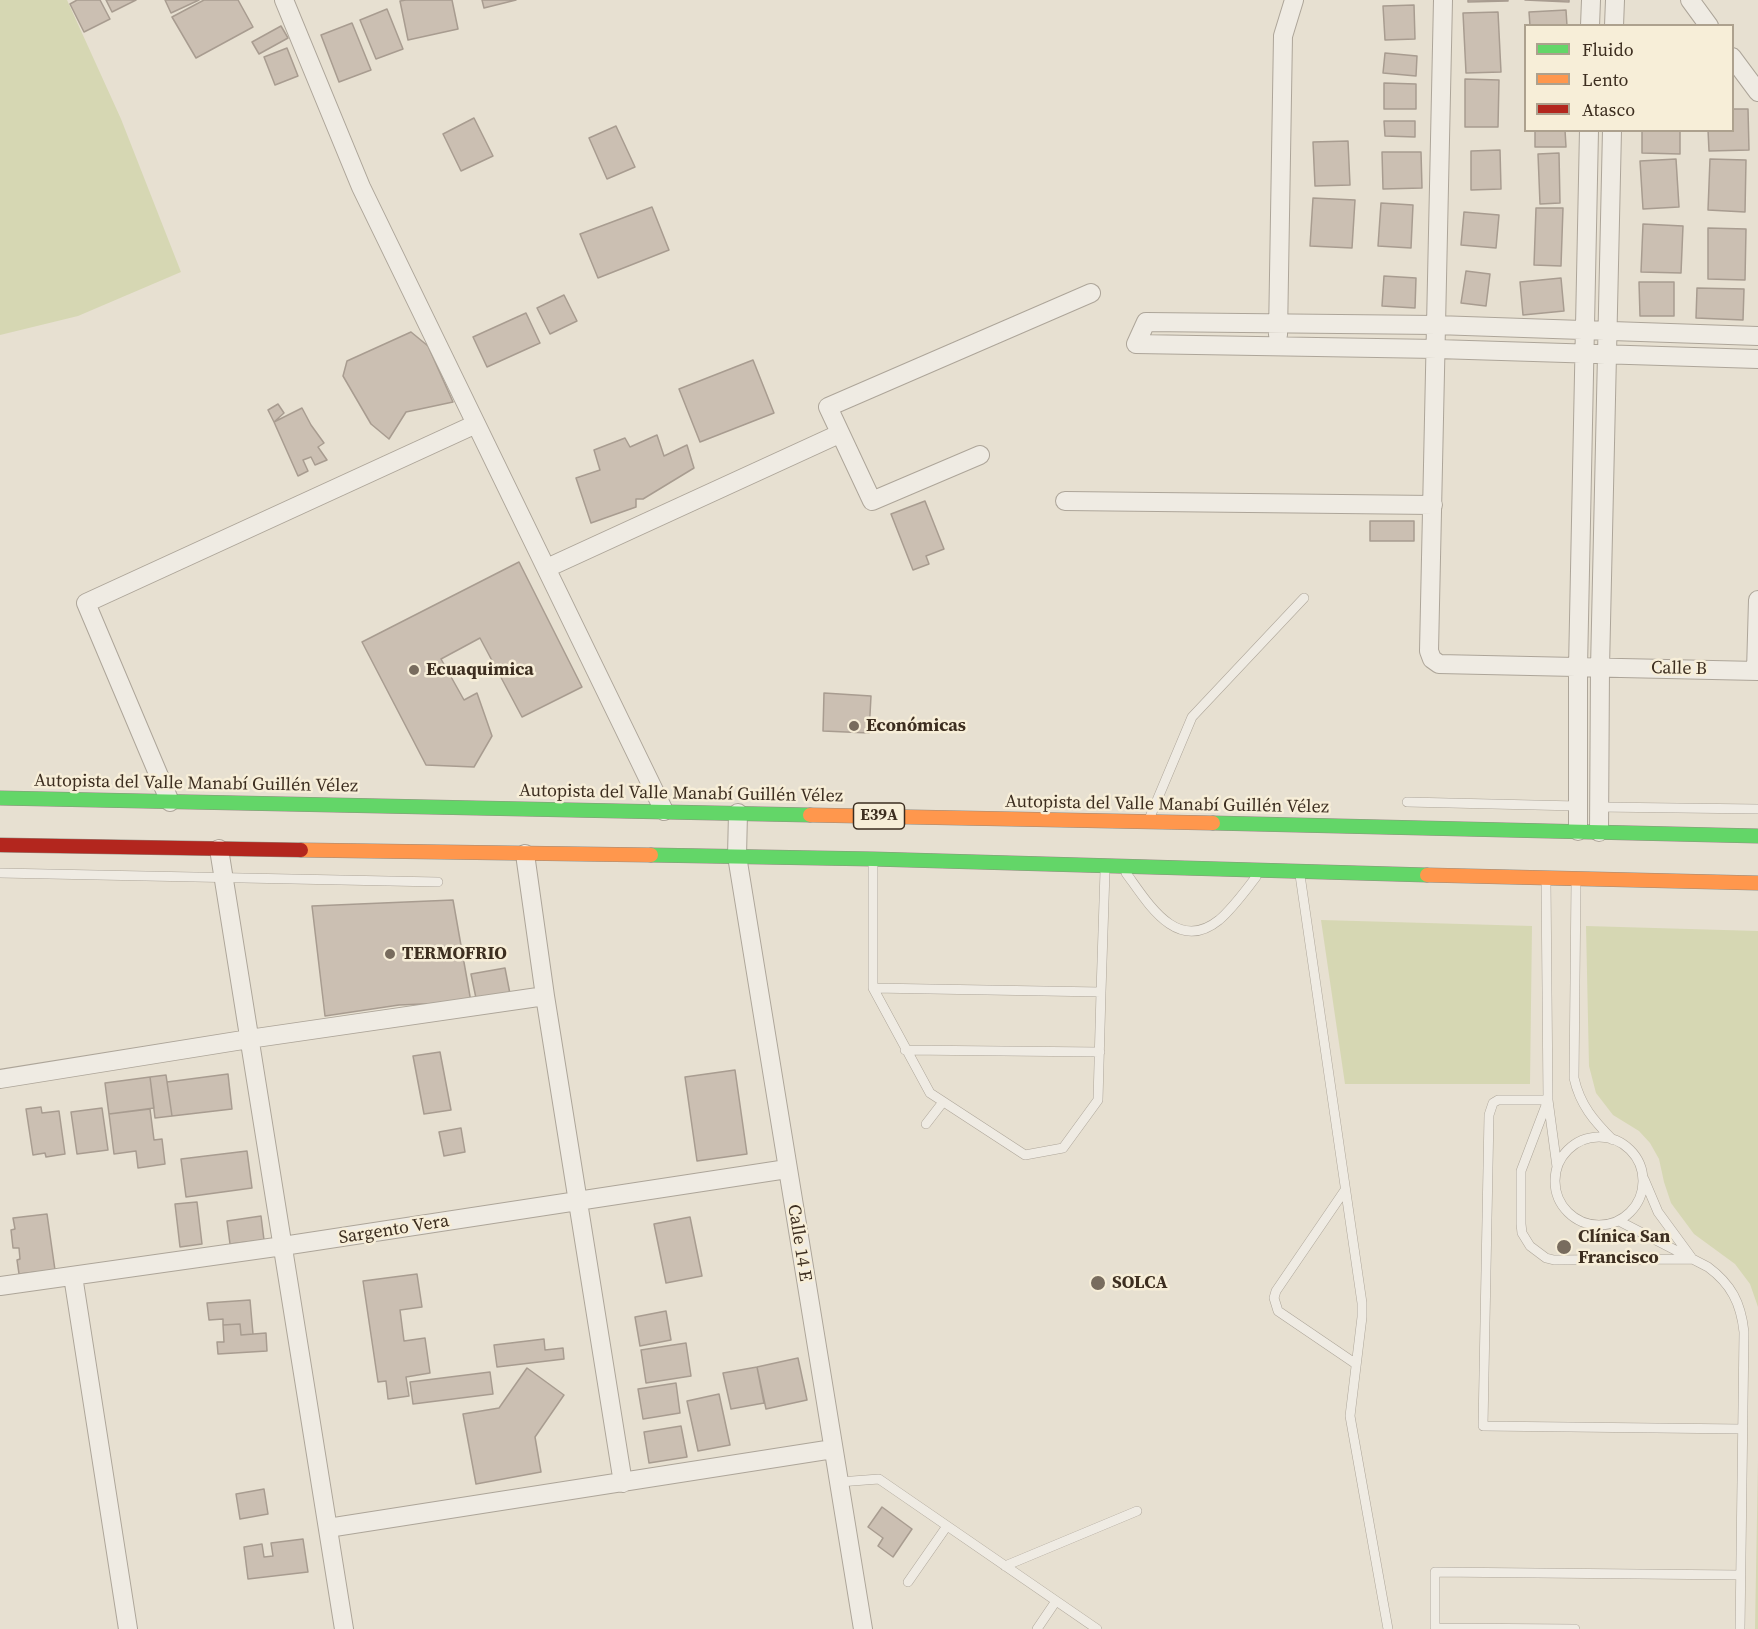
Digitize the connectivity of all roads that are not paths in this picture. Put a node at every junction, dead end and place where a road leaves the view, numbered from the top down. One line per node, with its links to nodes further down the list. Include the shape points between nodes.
1 (284, 0): 25 (street, via 361,187)
2 (1294, 0): 15 (street, via 1283,36)
3 (1443, 0): 16 (street)
4 (1591, 0): 7 (street)
5 (1615, 0): 8 (street)
6 (1690, 0): 9 (street)
7 (1590, 24)
8 (1614, 24)
9 (1708, 24)
10 (1734, 60): 11 (street)
11 (1758, 92)
12 (1589, 132): 17 (street)
13 (1612, 132): 18 (street)
14 (1091, 293): 26 (street, via 828,407)
15 (1278, 323): 16 (street); 20 (street); 20 (street, via 1146,322 1136,344)
16 (1436, 326): 17 (street); 21 (street)
17 (1586, 330): 18 (street); 22 (street)
18 (1608, 330): 19 (street); 23 (street)
19 (1758, 336)
20 (1278, 346): 21 (street)
21 (1437, 349): 22 (street); 29 (street)
22 (1585, 353): 23 (street); 33 (street)
23 (1608, 354): 24 (street); 34 (street)
24 (1758, 359)
25 (476, 424): 30 (street); 37 (street, via 86,603)
26 (839, 434): 27 (street, via 872,501); 30 (street)
27 (980, 455)
28 (1065, 501): 29 (street)
29 (1433, 505): 33 (street, Calle B, via 1429,651 1432,659 1439,664)
30 (547, 568): 41 (street)
31 (1304, 598): 50 (lane, via 1192,717)
32 (1758, 600): 35 (street)
33 (1578, 668): 34 (street, Calle B); 39 (street)
34 (1600, 668): 35 (street, Calle B); 40 (street)
35 (1757, 671)
36 (0, 798): 37 (main road, Autopista del Valle Manabí Guillén Vélez / E39A)
37 (170, 802): 41 (main road, Autopista del Valle Manabí Guillén Vélez / E39A)
38 (1407, 802): 43 (lane)
39 (1577, 806): 47 (lane); 52 (street)
40 (1598, 807): 48 (lane); 53 (street)
41 (664, 811): 42 (main road, Autopista del Valle Manabí Guillén Vélez / E39A)
42 (738, 813): 50 (main road, Autopista del Valle Manabí Guillén Vélez / E39A); 57 (street, Calle 14 E)
43 (1419, 815): 44 (main road, Autopista del Valle Manabí Guillén Vélez / E39A); 44 (lane); 50 (main road, Autopista del Valle Manabí Guillén Vélez / E39A, via 1293,831)
44 (1463, 816): 45 (main road, Autopista del Valle Manabí Guillén Vélez / E39A); 45 (lane)
45 (1500, 817): 46 (main road, Autopista del Valle Manabí Guillén Vélez / E39A); 46 (lane)
46 (1515, 817): 47 (main road, Autopista del Valle Manabí Guillén Vélez / E39A); 47 (lane)
47 (1535, 818): 52 (main road, Autopista del Valle Manabí Guillén Vélez / E39A)
48 (1647, 820): 49 (main road, Autopista del Valle Manabí Guillén Vélez / E39A); 49 (lane); 53 (main road, Autopista del Valle Manabí Guillén Vélez / E39A)
49 (1703, 821): 51 (main road, Autopista del Valle Manabí Guillén Vélez / E39A); 51 (lane)
50 (1148, 822)
51 (1752, 822)
52 (1578, 831): 53 (main road, Autopista del Valle Manabí Guillén Vélez / E39A)
53 (1599, 832)
54 (0, 845): 55 (main road)
55 (219, 849): 56 (main road); 64 (street)
56 (525, 854): 57 (main road); 71 (street)
57 (737, 856): 58 (main road); 81 (street, Calle 14 E)
58 (873, 859): 59 (main road); 69 (lane)
59 (1106, 867): 60 (main road); 70 (lane)
60 (1121, 867): 62 (main road); 62 (lane, via 1166,922 1180,930 1193,931 1220,919)
61 (1299, 867): 62 (main road); 65 (main road); 83 (lane)
62 (1262, 871)
63 (0, 873): 64 (lane)
64 (224, 878): 67 (lane); 72 (street)
65 (1546, 879): 66 (main road); 76 (lane)
66 (1576, 879): 68 (main road); 79 (lane, via 1574,1078 1586,1110)
67 (438, 882)
68 (1758, 883)
69 (873, 988): 70 (lane); 73 (lane)
70 (1101, 992): 74 (lane)
71 (545, 996): 72 (street); 84 (street)
72 (249, 1039): 75 (street); 86 (street)
73 (905, 1050): 74 (lane); 77 (lane, via 930,1094)
74 (1100, 1052): 77 (lane, via 1098,1100 1064,1148 1025,1155)
75 (0, 1079)
76 (1548, 1100): 80 (lane); 87 (lane, via 1521,1171 1522,1233 1530,1246 1554,1260); 91 (lane, via 1498,1100 1490,1108 1483,1426)
77 (943, 1102): 78 (lane)
78 (926, 1124)
79 (1613, 1140): 80 (lane, via 1586,1139 1563,1155); 82 (lane, via 1636,1157)
80 (1557, 1167): 85 (lane, via 1557,1197 1576,1219 1605,1225)
81 (787, 1169): 84 (street, Sargento Vera); 92 (street, Calle 14 E)
82 (1642, 1171): 85 (lane, via 1639,1200); 87 (lane, via 1658,1212)
83 (1345, 1190): 90 (lane, via 1362,1303); 90 (lane, via 1274,1298 1278,1311)
84 (578, 1202): 86 (street, Sargento Vera); 94 (street)
85 (1619, 1221): 87 (lane)
86 (283, 1246): 88 (street, Sargento Vera); 97 (street)
87 (1692, 1259): 91 (lane, via 1708,1267 1737,1299 1742,1316)
88 (73, 1276): 89 (street, Sargento Vera); 102 (street)
89 (0, 1286)
90 (1356, 1365): 107 (lane, via 1350,1416)
91 (1742, 1429): 99 (lane)
92 (833, 1449): 93 (street, Calle 14 E); 94 (street)
93 (839, 1482): 96 (lane, via 879,1479); 104 (street, Calle 14 E)
94 (623, 1483): 97 (street)
95 (1137, 1511): 98 (lane)
96 (947, 1526): 98 (lane); 100 (lane)
97 (328, 1528): 103 (street)
98 (1005, 1566): 101 (lane)
99 (1740, 1575): 108 (lane, via 1435,1572 1435,1628); 109 (lane)
100 (908, 1582)
101 (1056, 1601): 105 (lane); 106 (lane)
102 (128, 1629)
103 (344, 1629)
104 (863, 1629)
105 (1037, 1629)
106 (1097, 1629)
107 (1388, 1629)
108 (1575, 1629)
109 (1740, 1629)

